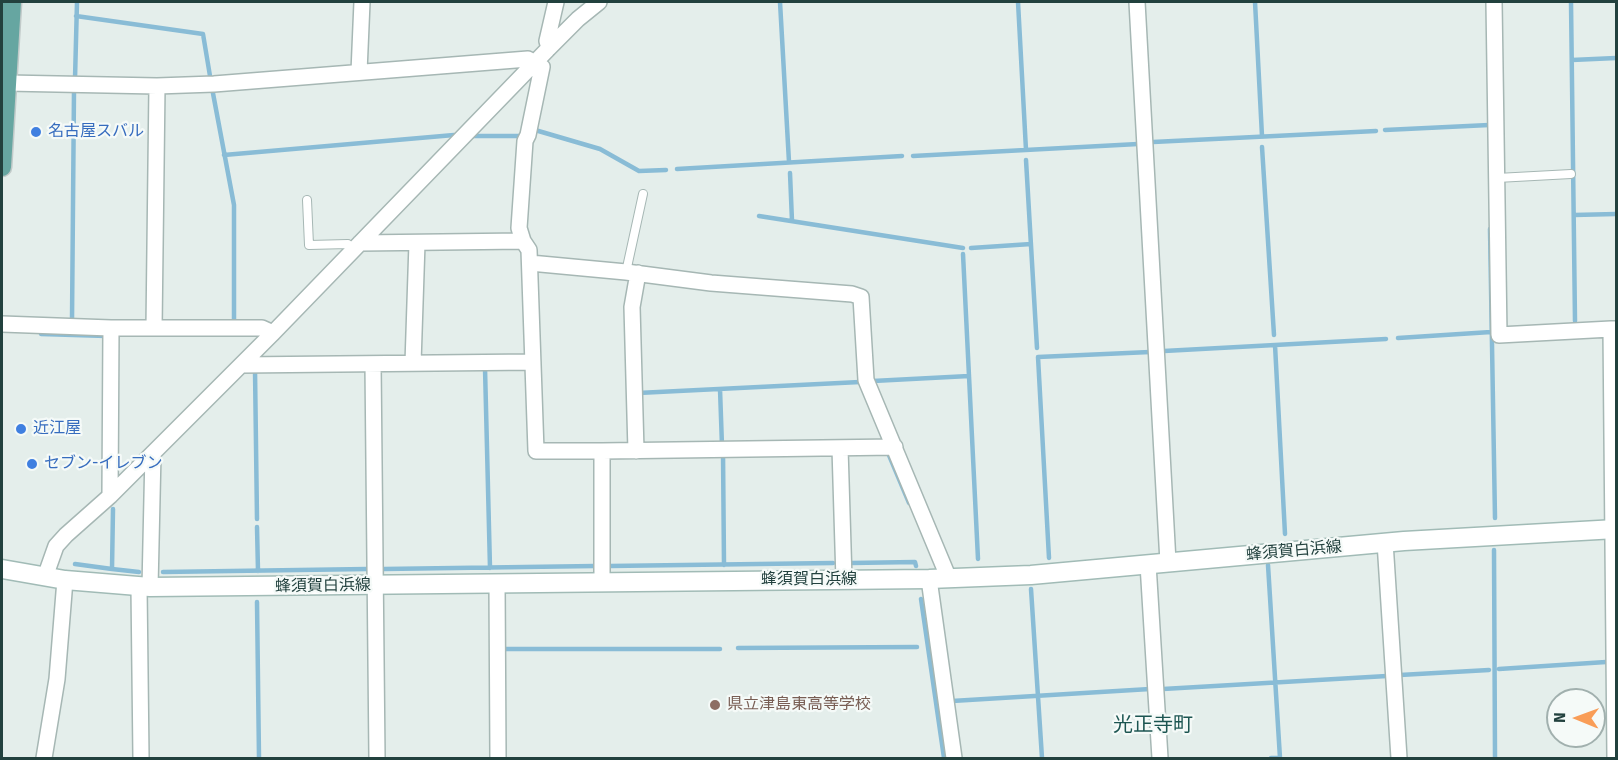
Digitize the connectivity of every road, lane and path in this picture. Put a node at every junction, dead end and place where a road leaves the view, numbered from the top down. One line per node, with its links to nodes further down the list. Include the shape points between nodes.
1 (12, 2): 10 (main road)
2 (362, 2): 9 (street)
3 (556, 2): 7 (street)
4 (599, 2): 7 (street)
5 (1137, 2): 39 (street)
6 (1494, 2): 14 (street)
7 (549, 48): 8 (street)
8 (537, 62): 9 (street, via 528,59); 17 (street, via 542,67 525,141 519,228); 19 (street)
9 (359, 72): 11 (street)
10 (7, 83): 11 (street); 12 (main road)
11 (157, 86): 24 (street)
12 (2, 167)
13 (1570, 174): 14 (lane)
14 (1497, 178): 25 (street, via 1499,335)
15 (643, 194): 21 (lane)
16 (307, 200): 19 (lane, via 309,245)
17 (523, 241): 18 (street); 20 (street)
18 (417, 243): 19 (street); 28 (street)
19 (357, 246): 26 (street)
20 (530, 263): 21 (street); 27 (street)
21 (632, 272): 31 (street, via 861,297 866,380); 33 (street)
22 (2, 324): 23 (street)
23 (111, 328): 24 (street); 36 (street)
24 (154, 328): 26 (street, via 262,328)
25 (1614, 329): 37 (street)
26 (273, 333): 30 (street)
27 (533, 362): 28 (street); 34 (street, via 536,451)
28 (414, 363): 29 (street)
29 (373, 364): 30 (street); 49 (street)
30 (241, 365): 35 (street)
31 (895, 447): 32 (street); 44 (street)
32 (840, 448): 33 (street); 46 (street)
33 (636, 450): 34 (street)
34 (603, 451): 47 (street)
35 (153, 453): 36 (street); 50 (street)
36 (110, 496): 42 (street, via 56,546)
37 (1615, 529): 38 (main road, 蜂須賀白浜線); 58 (street)
38 (1385, 542): 39 (main road, 蜂須賀白浜線); 57 (street)
39 (1168, 562): 40 (main road, 蜂須賀白浜線)
40 (1148, 564): 44 (main road, 蜂須賀白浜線); 56 (street)
41 (2, 569): 42 (main road, 蜂須賀白浜線)
42 (45, 577): 45 (main road, 蜂須賀白浜線)
43 (929, 579): 44 (main road, 蜂須賀白浜線); 46 (main road, 蜂須賀白浜線); 55 (street)
44 (949, 579)
45 (65, 580): 50 (main road, 蜂須賀白浜線); 51 (street, via 57,679)
46 (844, 580): 47 (main road, 蜂須賀白浜線)
47 (602, 582): 48 (main road, 蜂須賀白浜線)
48 (497, 583): 49 (main road, 蜂須賀白浜線); 54 (street)
49 (375, 585): 50 (main road, 蜂須賀白浜線); 53 (street)
50 (144, 587): 52 (street)
51 (44, 759)
52 (141, 759)
53 (377, 759)
54 (498, 759)
55 (954, 759)
56 (1160, 759)
57 (1399, 759)
58 (1615, 759)

